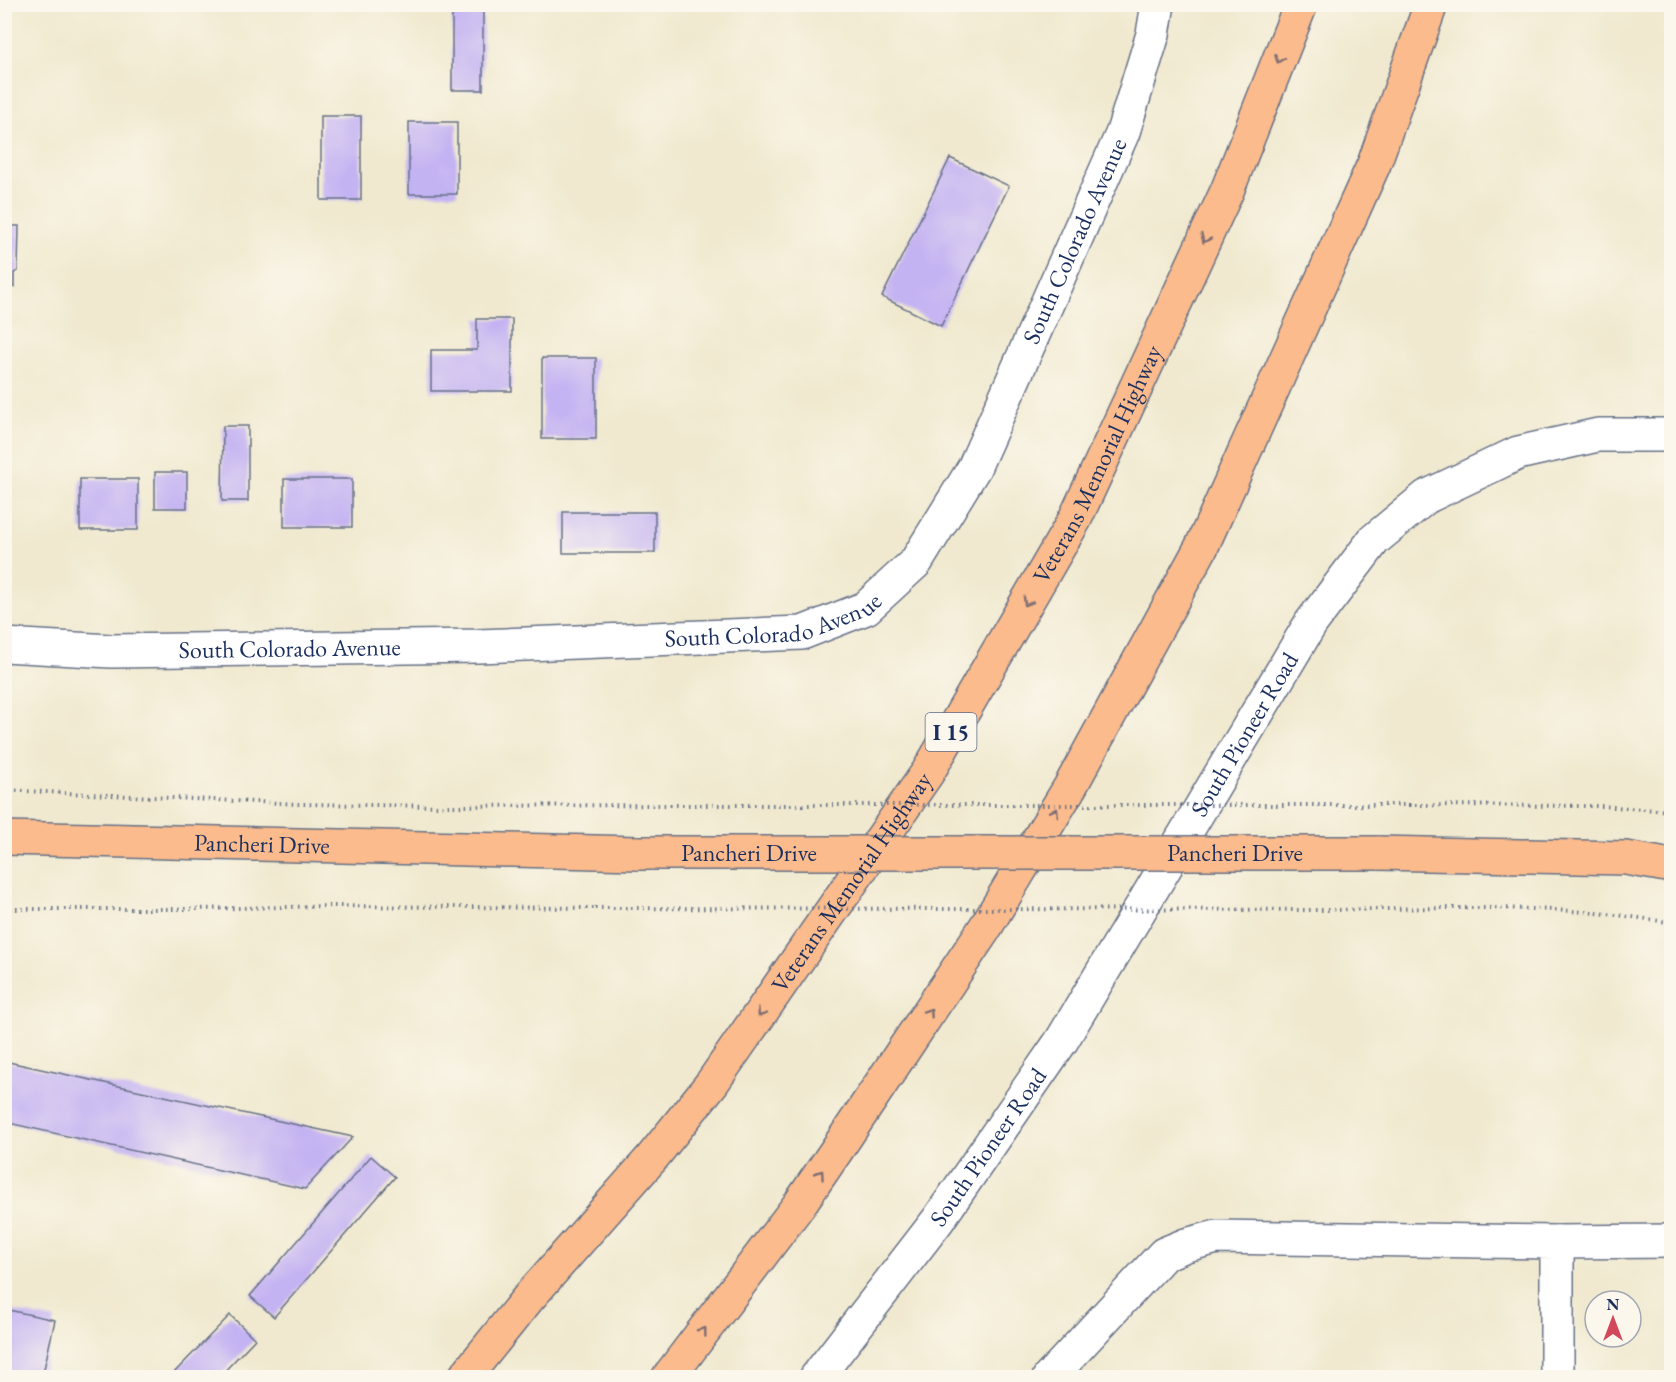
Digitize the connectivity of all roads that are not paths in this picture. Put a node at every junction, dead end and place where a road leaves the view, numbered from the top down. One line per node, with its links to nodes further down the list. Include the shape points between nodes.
1 (1158, 4): 5 (street, South Colorado Avenue, via 1153,34 1123,132 974,468 916,562 866,608 802,633 478,646 111,651)
2 (1301, 4): 10 (main road, Veterans Memorial Highway / I 15, one-way to 10, via 1227,191 1075,519 928,772 712,1083)
3 (1431, 4): 11 (main road, one-way to 3, via 836,1151 985,928 1070,787 1202,546 1374,164)
4 (1671, 435): 12 (street, South Pioneer Road, via 1598,435 1518,453 1426,497 1374,540 1311,623 1062,1040 938,1220)
5 (4, 645)
6 (4, 838): 7 (main road, Pancheri Drive, bridge, via 638,853 1377,853 1626,858)
7 (1671, 866)
8 (1671, 1240): 9 (street)
9 (1557, 1242): 13 (street, via 1217,1237 1186,1245 1164,1254); 14 (street)
10 (464, 1377)
11 (668, 1377)
12 (816, 1377)
13 (1049, 1377)
14 (1557, 1377)

